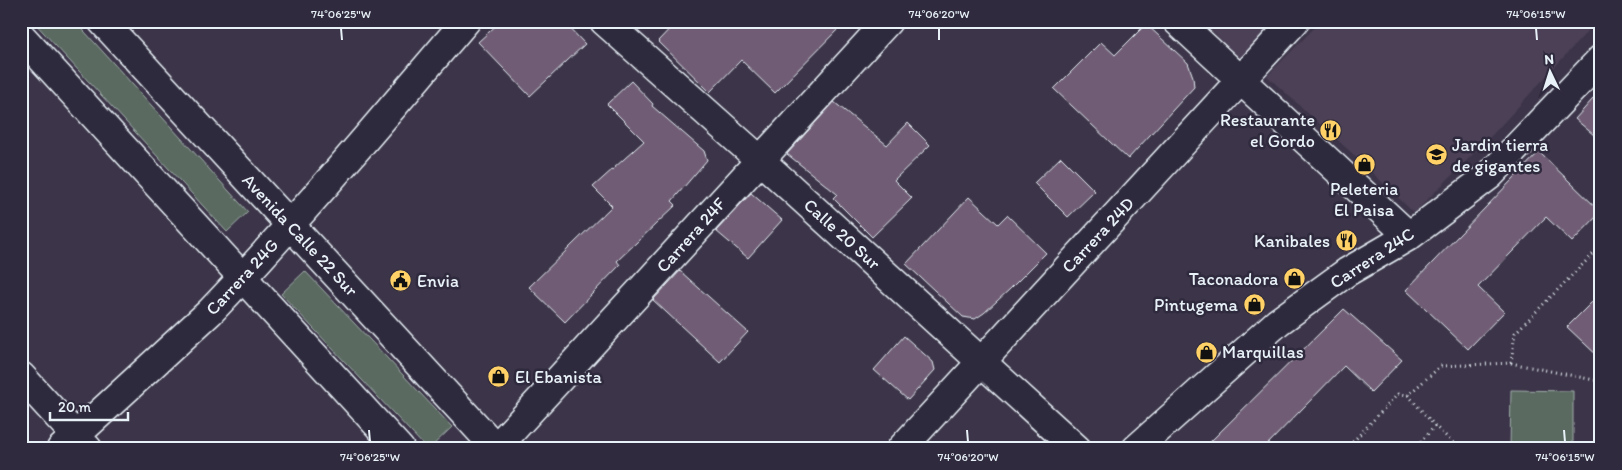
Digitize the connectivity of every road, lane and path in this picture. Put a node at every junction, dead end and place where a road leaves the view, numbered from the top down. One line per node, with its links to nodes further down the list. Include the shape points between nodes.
1 (102, 21): 11 (street, Avenida Calle 22 Sur)
2 (466, 21): 11 (street, Carrera 24G)
3 (604, 21): 10 (street, Calle 20 Sur)
4 (888, 21): 10 (street, Carrera 24F)
5 (1177, 21): 9 (street)
6 (1295, 21): 9 (street, Carrera 24D)
7 (24, 44): 14 (street)
8 (1601, 59): 12 (street, Carrera 24C, via 1490,175)
9 (1241, 80): 12 (street); 15 (street, Carrera 24D)
10 (760, 160): 15 (street, Calle 20 Sur); 22 (street, Carrera 24F)
11 (290, 224): 14 (street, Carrera 24G); 22 (street, Avenida Calle 22 Sur)
12 (1409, 236): 26 (street, Carrera 24C, via 1347,272 1278,322)
13 (1601, 246): 16 (path, via 1514,332)
14 (244, 276): 21 (street, Carrera 24G); 23 (street)
15 (982, 361): 24 (street, Carrera 24D); 25 (street, Calle 20 Sur)
16 (1511, 363): 18 (path); 19 (path, via 1441,366)
17 (21, 376): 21 (street)
18 (1601, 383)
19 (1408, 395): 20 (path); 27 (path, via 1398,394)
20 (1436, 426): 28 (path); 29 (path)
21 (75, 444)
22 (496, 448)
23 (400, 449)
24 (901, 449)
25 (1077, 449)
26 (1136, 449)
27 (1346, 449)
28 (1414, 449)
29 (1460, 449)

